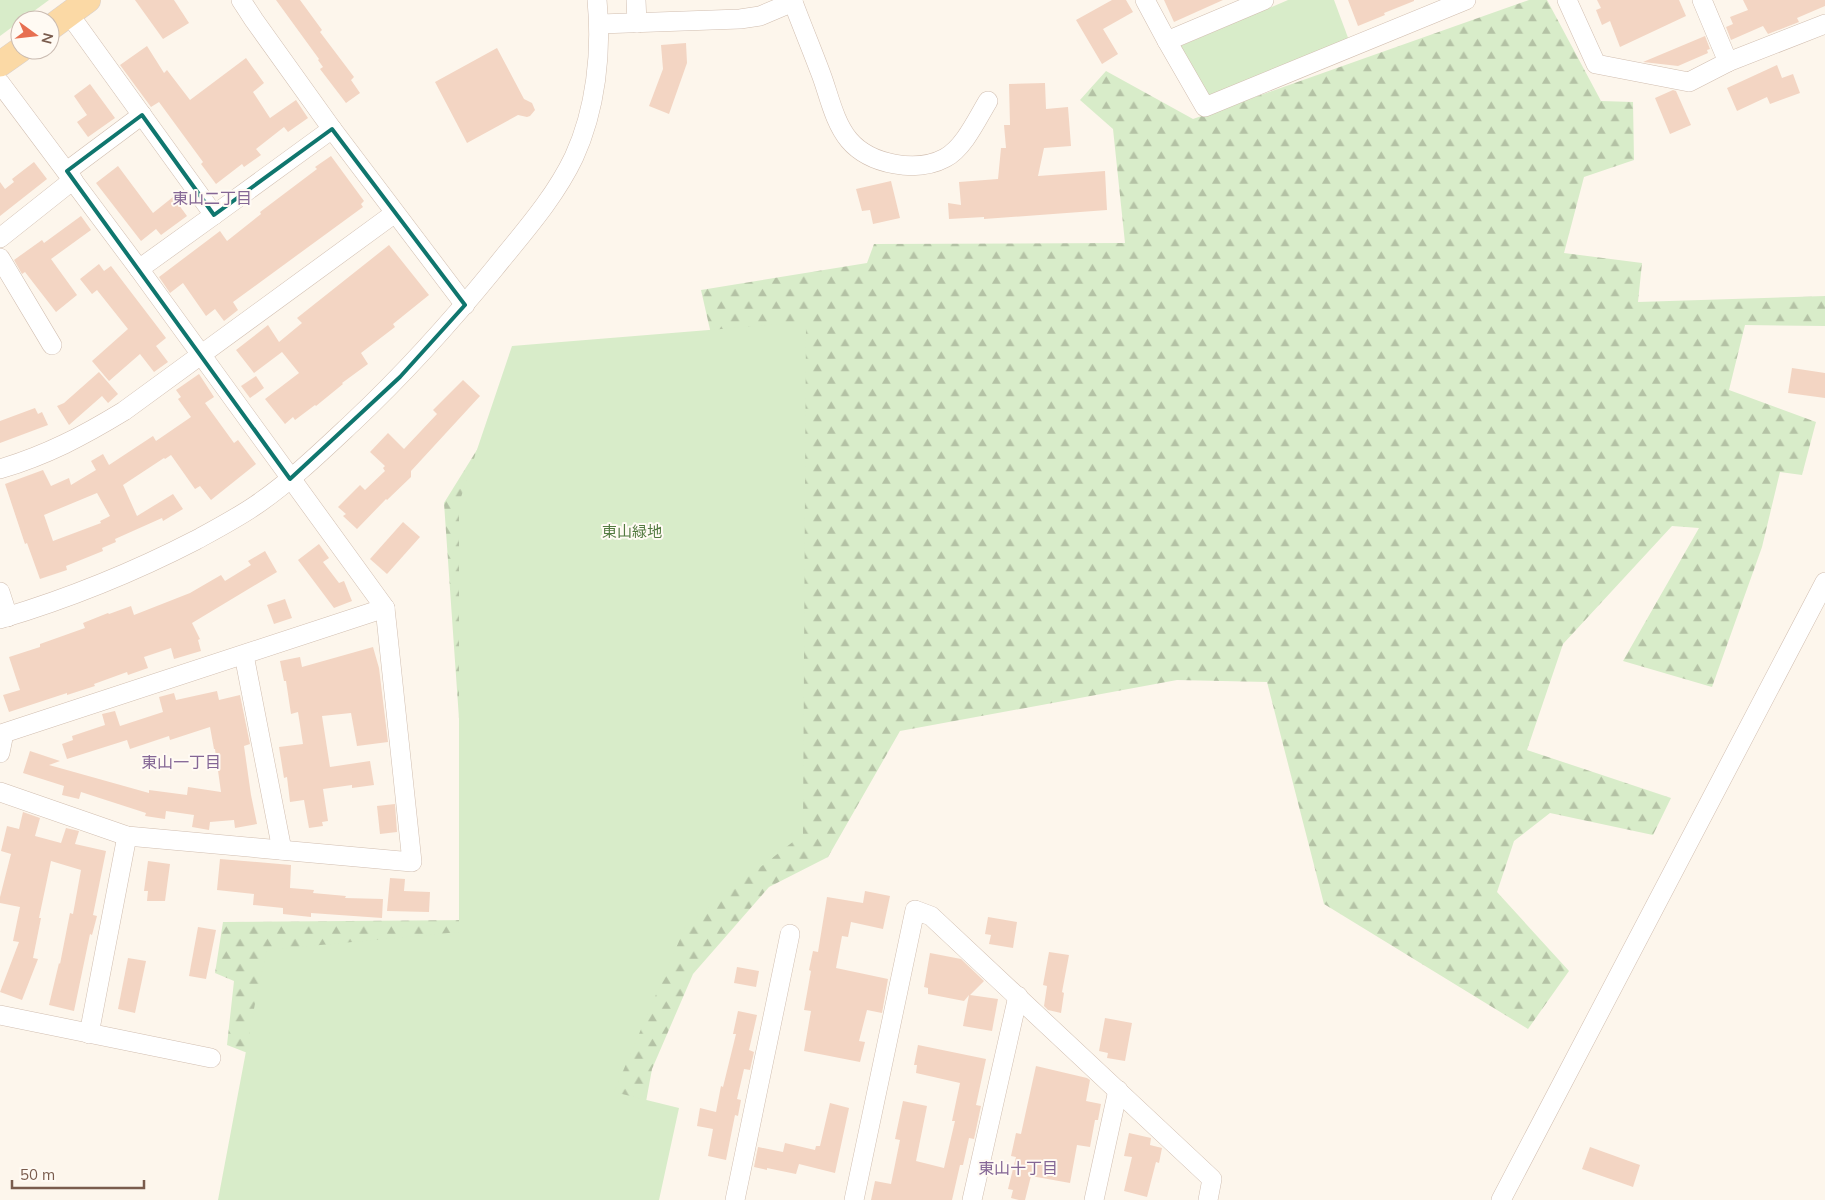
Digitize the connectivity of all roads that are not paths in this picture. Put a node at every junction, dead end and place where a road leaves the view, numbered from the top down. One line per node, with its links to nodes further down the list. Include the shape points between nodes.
1 (241, 0): 19 (street)
2 (597, 0): 12 (street)
3 (636, 0): 11 (street)
4 (1145, 0): 14 (street)
5 (1264, 0): 14 (street)
6 (1466, 0): 14 (street, via 1205,107)
7 (1567, 0): 15 (street, via 1596,64 1688,82)
8 (1702, 0): 15 (street)
9 (793, 1): 11 (street, via 760,16 740,19); 17 (street, via 836,118 859,150 900,165 926,164 946,158 965,140)
10 (69, 14): 18 (street)
11 (637, 23): 12 (street)
12 (600, 24): 26 (street, via 594,91 574,157 553,194)
13 (1825, 24): 15 (street)
14 (1167, 41)
15 (1728, 62)
16 (0, 83): 20 (street)
17 (988, 101)
18 (142, 115): 20 (street); 22 (street)
19 (332, 129): 21 (street); 22 (street)
20 (70, 176): 23 (street); 25 (street)
21 (395, 212): 26 (street); 28 (street)
22 (214, 215): 25 (street)
23 (0, 238)
24 (0, 258): 27 (street)
25 (139, 269): 28 (street)
26 (465, 305): 30 (street, via 400,377)
27 (52, 345)
28 (201, 356): 29 (street, via 124,411 77,439 26,462); 30 (street)
29 (0, 469)
30 (290, 479): 33 (street); 34 (street, via 255,506 155,561)
31 (1825, 582): 51 (street)
32 (0, 592): 34 (street)
33 (386, 608): 35 (street); 39 (street, via 412,862)
34 (4, 618)
35 (244, 654): 36 (street, via 4,732); 39 (street)
36 (0, 753)
37 (0, 792): 38 (street)
38 (127, 836): 39 (street); 43 (street)
39 (282, 850)
40 (790, 934): 46 (street)
41 (1018, 996): 45 (street); 47 (street, via 932,916 915,910); 48 (street)
42 (0, 1015): 43 (street)
43 (88, 1034): 44 (street)
44 (211, 1058)
45 (1118, 1090): 49 (street); 50 (street, via 1212,1179)
46 (734, 1200)
47 (854, 1200)
48 (972, 1200)
49 (1094, 1200)
50 (1208, 1200)
51 (1501, 1200)

